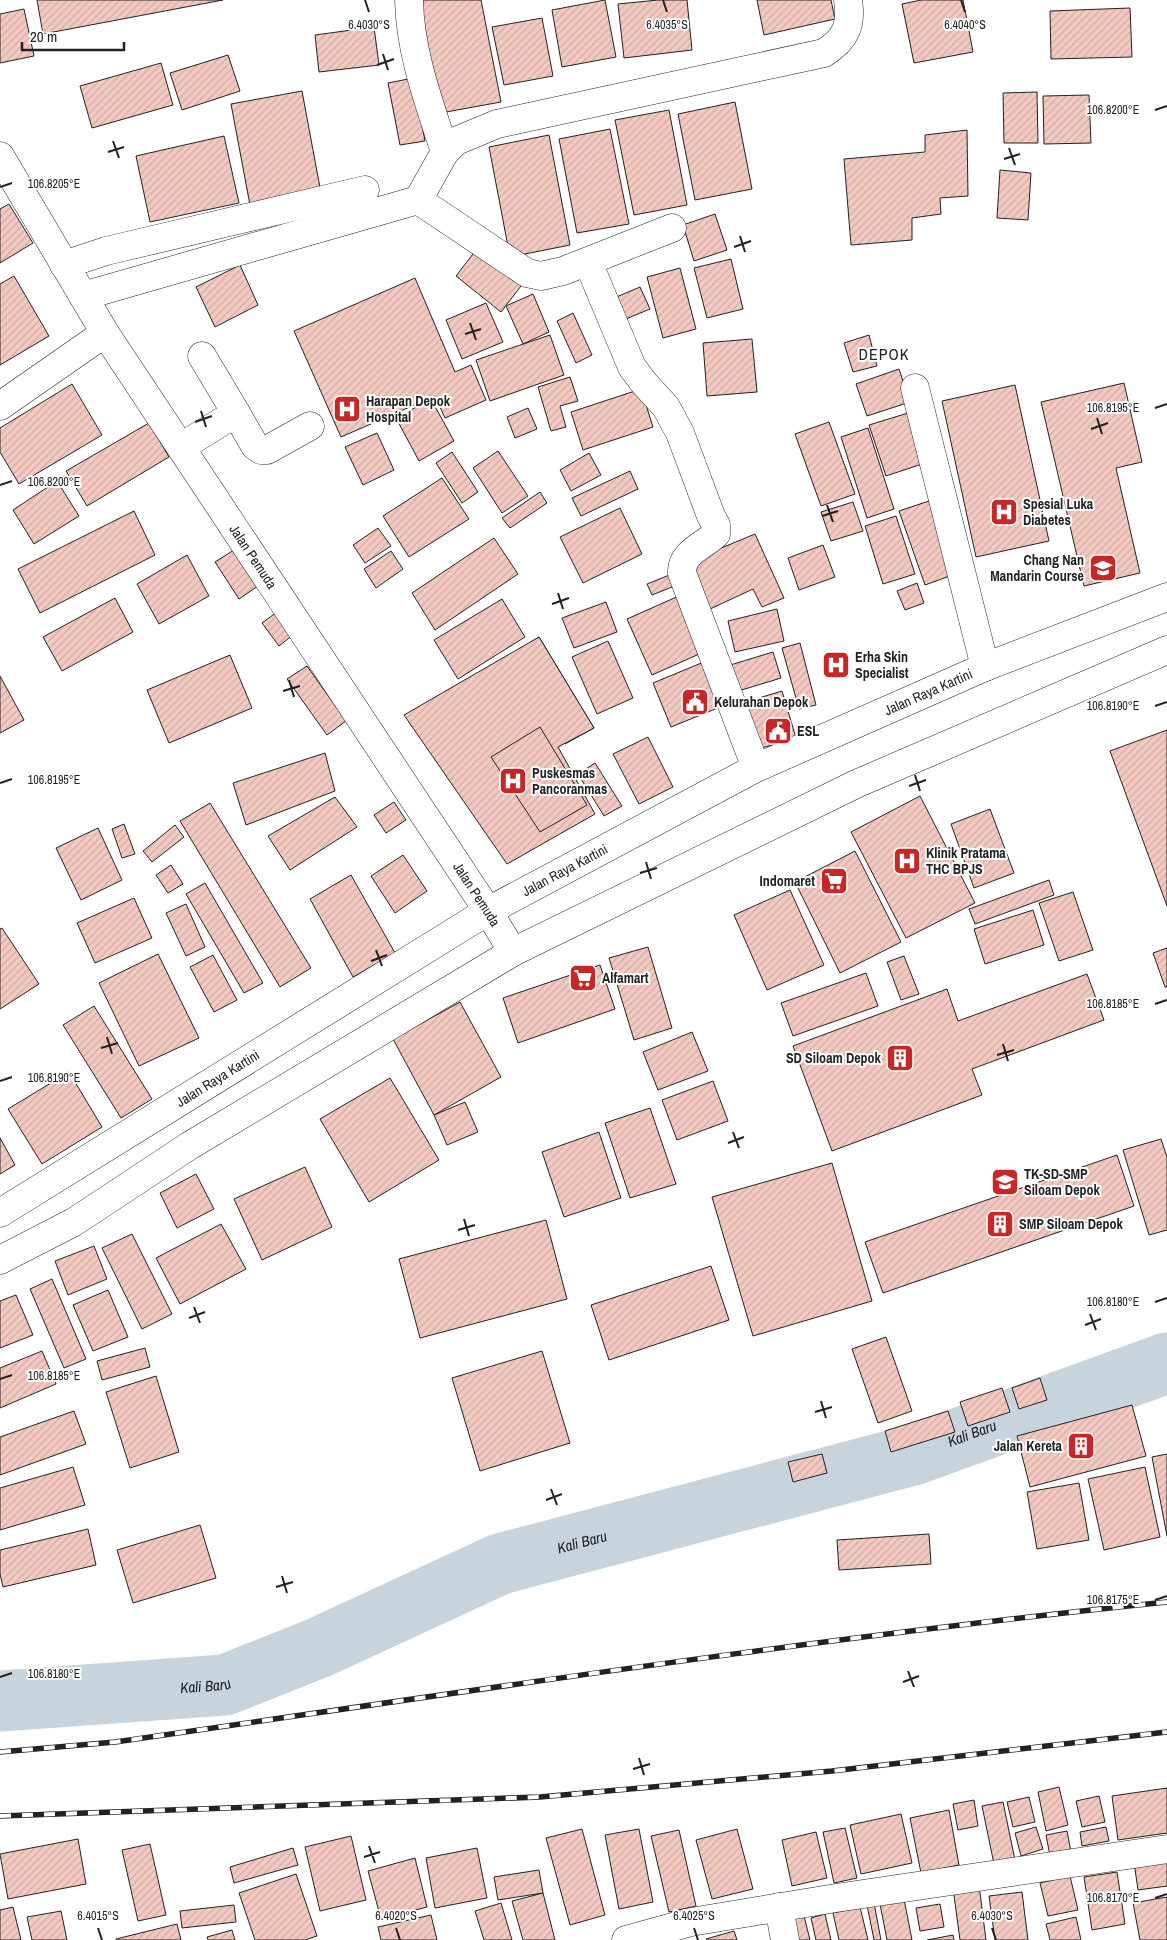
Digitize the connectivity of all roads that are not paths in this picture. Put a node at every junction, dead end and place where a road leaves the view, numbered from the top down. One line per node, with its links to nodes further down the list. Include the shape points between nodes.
1 (409, 0): 3 (street, via 414,53)
2 (848, 0): 3 (street, via 850,11 843,38 824,53 497,124 456,141)
3 (444, 152): 6 (street)
4 (0, 156): 9 (street, Jalan Pemuda)
5 (365, 190): 9 (street, via 106,251)
6 (418, 200): 8 (street, via 527,273 541,276); 10 (street)
7 (672, 228): 8 (street)
8 (588, 262): 21 (street, via 632,367 666,407 680,433 716,526 716,534 683,561 682,573)
9 (64, 265): 10 (street, Jalan Pemuda)
10 (83, 296): 11 (street, Jalan Pemuda)
11 (105, 333): 14 (street); 17 (street, Jalan Pemuda)
12 (202, 356): 15 (street)
13 (915, 388): 20 (street)
14 (0, 406)
15 (236, 413): 16 (street, via 261,450 267,450); 17 (street)
16 (310, 426)
17 (181, 447): 22 (street, Jalan Pemuda)
18 (1167, 597): 20 (street, Jalan Raya Kartini)
19 (1167, 650): 23 (street, via 856,784)
20 (985, 667): 21 (street, Jalan Raya Kartini)
21 (756, 768): 22 (street, Jalan Raya Kartini)
22 (488, 911): 23 (street, Jalan Pemuda); 24 (street, Jalan Raya Kartini)
23 (513, 952): 25 (street, via 189,1146 74,1222)
24 (0, 1213)
25 (0, 1260)
26 (1167, 1849): 27 (street)
27 (779, 1907): 28 (street); 30 (street)
28 (693, 1931): 29 (street)
29 (626, 1940)
30 (785, 1940)

